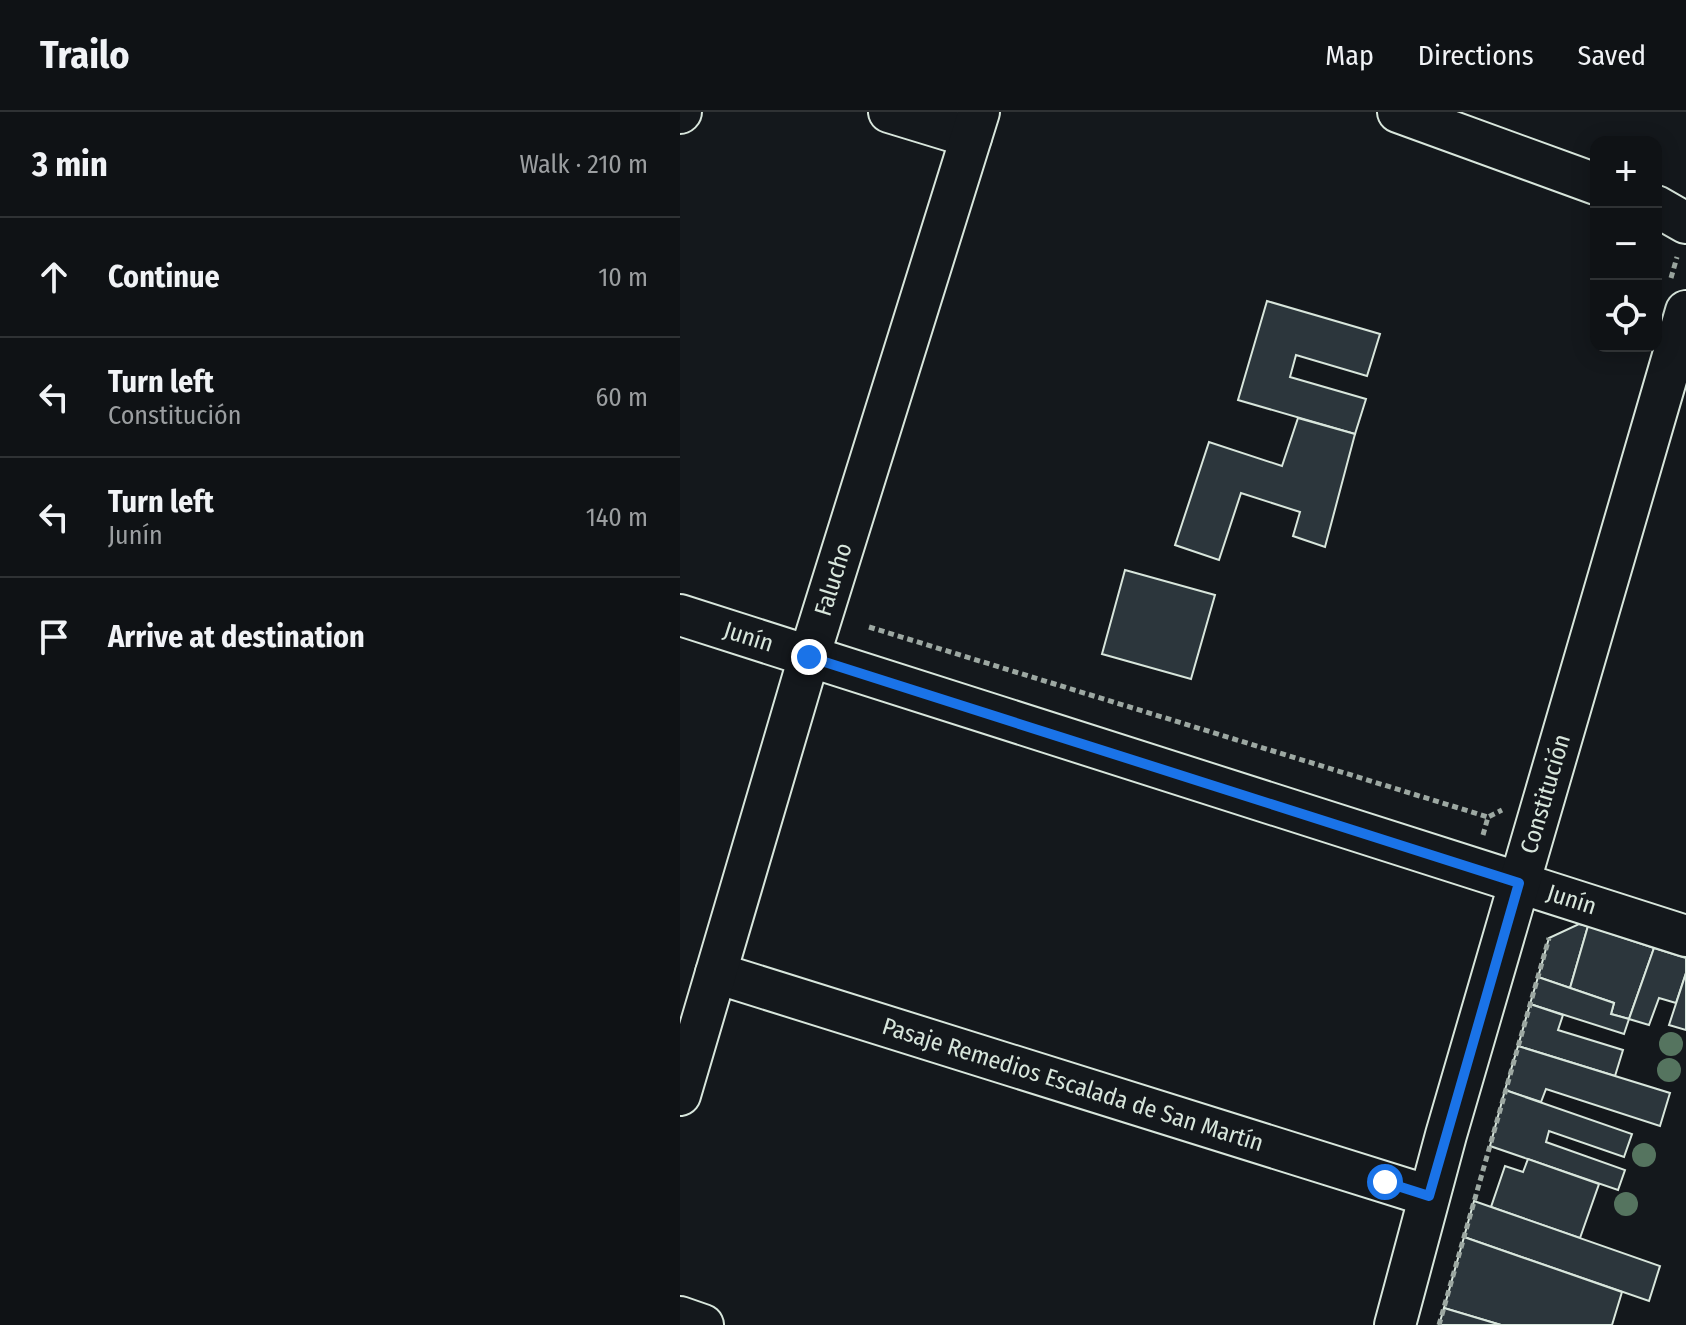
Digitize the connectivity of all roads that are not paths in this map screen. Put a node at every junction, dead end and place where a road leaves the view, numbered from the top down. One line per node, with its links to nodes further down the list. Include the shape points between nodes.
1 (889, 112): 3 (street)
2 (1398, 112): 4 (street)
3 (975, 125): 9 (street, Falucho)
4 (1590, 182)
5 (1660, 208): 6 (street)
6 (1686, 223)
7 (1686, 311): 10 (street, Constitución)
8 (680, 615): 9 (street, Junín)
9 (809, 657): 10 (street, Junín); 12 (street, Falucho)
10 (1519, 883): 11 (street, Junín); 14 (street, Constitución)
11 (1686, 936)
12 (716, 973): 13 (street, Falucho); 14 (street, Pasaje Remedios Escalada de San Martín)
13 (680, 1095)
14 (1429, 1196): 17 (street, Constitución)
15 (680, 1317): 16 (street)
16 (703, 1325)
17 (1395, 1325)

